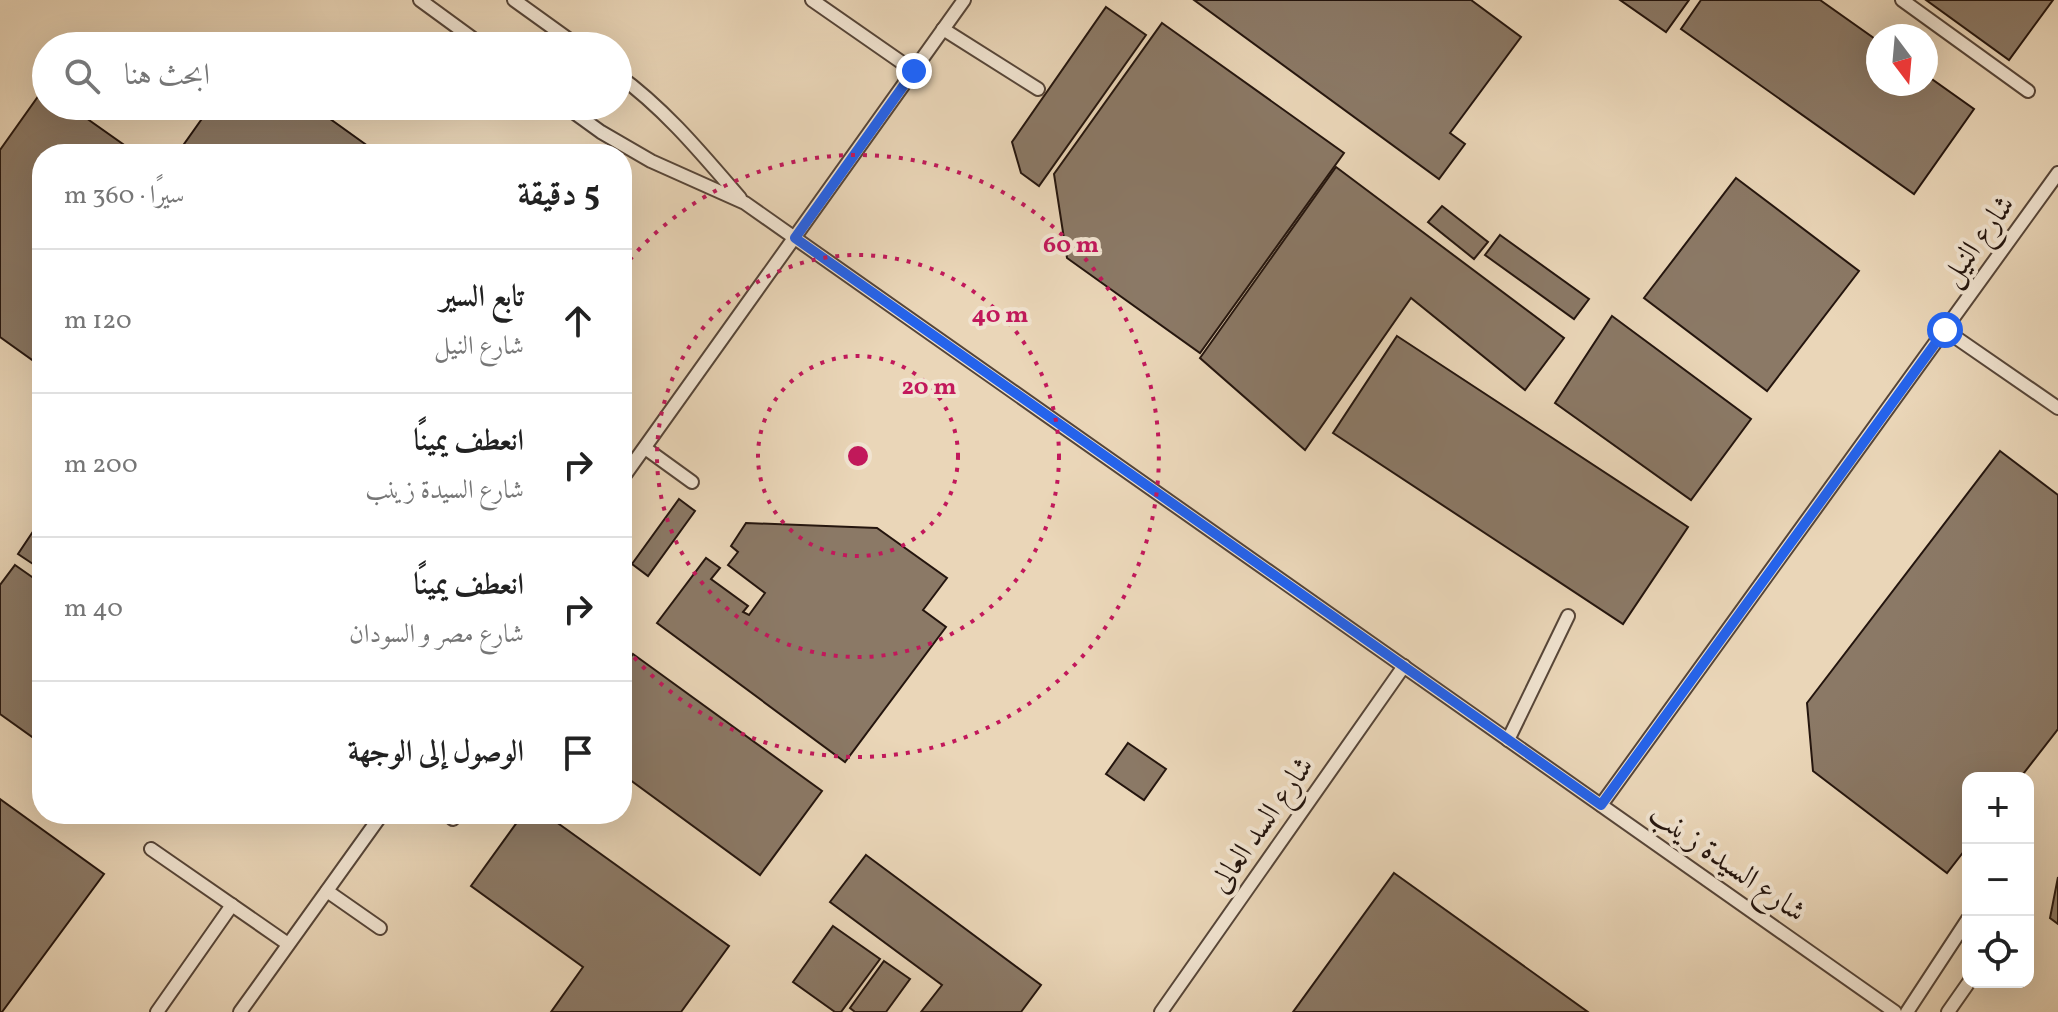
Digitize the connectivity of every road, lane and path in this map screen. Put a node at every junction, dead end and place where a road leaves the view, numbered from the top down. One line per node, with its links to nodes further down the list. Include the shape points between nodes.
1 (420, 0): 7 (lane)
2 (514, 0): 8 (lane)
3 (812, 0): 9 (lane)
4 (964, 0): 6 (lane)
5 (1902, 0): 12 (lane)
6 (943, 29): 9 (lane); 11 (lane)
7 (464, 32)
8 (559, 32)
9 (914, 71): 18 (lane)
10 (632, 85): 17 (lane, شارع السيدة زينب, via 683,132)
11 (1038, 89)
12 (2028, 91)
13 (584, 120): 14 (lane, شارع السيدة زينب)
14 (622, 144)
15 (632, 150): 17 (lane, شارع السيدة زينب)
16 (2058, 173): 19 (lane, شارع النيل)
17 (745, 203): 18 (lane, شارع السيدة زينب)
18 (795, 238): 21 (lane); 25 (lane, شارع السيدة زينب)
19 (1945, 330): 20 (lane); 27 (lane, شارع النيل)
20 (2058, 408)
21 (645, 448): 22 (lane); 23 (lane)
22 (632, 466)
23 (692, 482)
24 (1568, 616): 26 (lane)
25 (1404, 666): 26 (lane, شارع السيدة زينب); 38 (lane, شارع السد العالى)
26 (1508, 740): 27 (lane, شارع السيدة زينب)
27 (1601, 805): 39 (lane, شارع السيدة زينب)
28 (375, 824): 30 (lane)
29 (151, 849): 31 (lane)
30 (327, 891): 32 (lane); 34 (lane)
31 (232, 905): 34 (lane); 36 (lane)
32 (380, 928)
33 (1962, 928): 40 (lane)
34 (288, 944): 37 (lane)
35 (1965, 988): 41 (lane)
36 (157, 1012)
37 (240, 1012)
38 (1161, 1012)
39 (1895, 1012)
40 (1907, 1012)
41 (1948, 1012)

